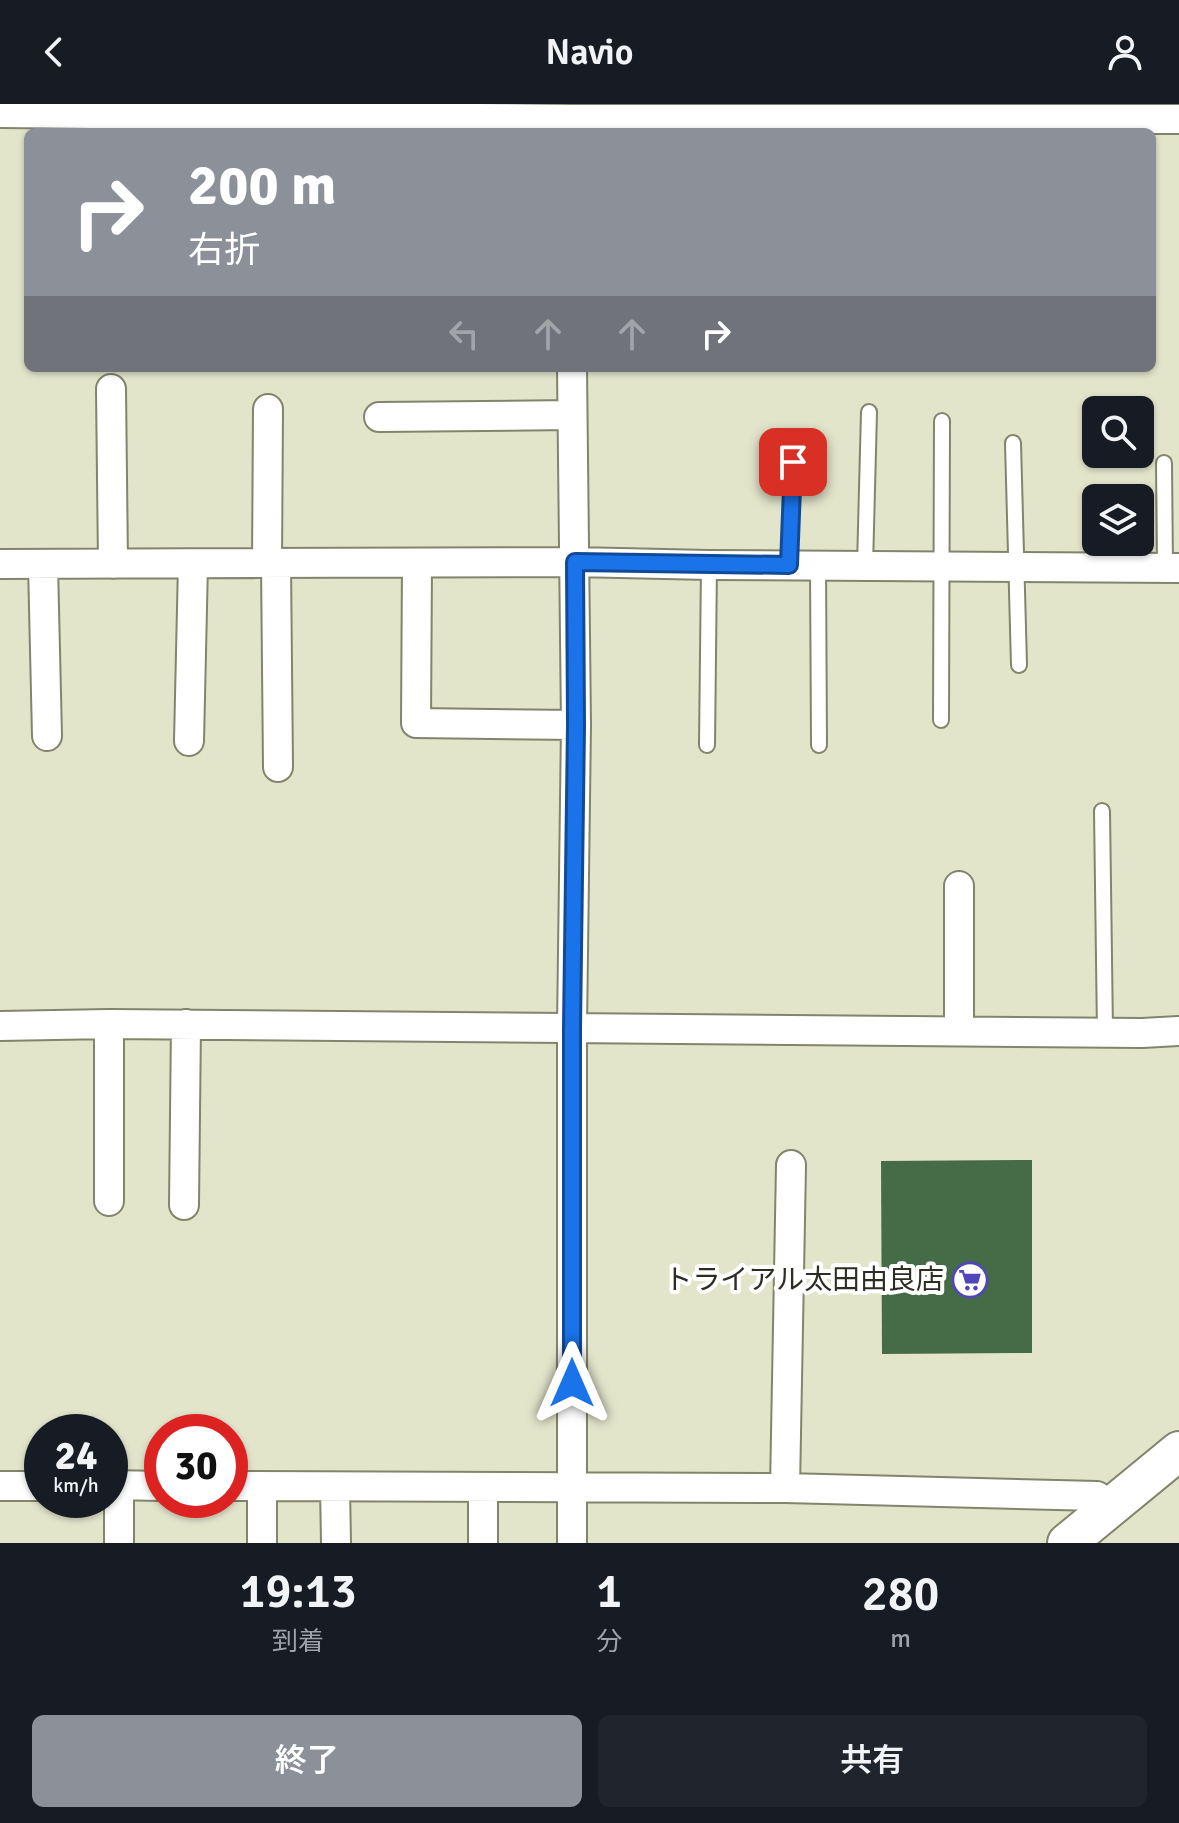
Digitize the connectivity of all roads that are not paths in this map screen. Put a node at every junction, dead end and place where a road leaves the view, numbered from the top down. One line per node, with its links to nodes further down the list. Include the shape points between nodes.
1 (803, 111): 4 (street); 5 (street)
2 (0, 113): 6 (street)
3 (573, 118): 4 (street); 8 (street)
4 (727, 118)
5 (1179, 119)
6 (263, 124): 7 (street)
7 (333, 124): 8 (street)
8 (461, 125)
9 (572, 372): 13 (street)
10 (111, 389): 21 (street)
11 (268, 409): 23 (street)
12 (869, 412): 29 (lane)
13 (572, 415): 14 (street); 19 (street)
14 (379, 417)
15 (942, 421): 30 (lane)
16 (1013, 443): 31 (lane)
17 (793, 462): 27 (lane)
18 (1164, 463): 32 (lane)
19 (575, 562): 24 (street); 26 (street); 35 (street)
20 (0, 564): 25 (street)
21 (113, 564): 22 (street); 25 (street)
22 (193, 564): 23 (street); 37 (street)
23 (272, 564): 24 (street); 40 (street)
24 (417, 564): 35 (street, via 416,723)
25 (43, 565): 36 (street)
26 (709, 565): 27 (street); 38 (lane)
27 (789, 565): 28 (street)
28 (818, 565): 29 (street); 39 (lane)
29 (865, 566): 30 (street)
30 (942, 567): 31 (street); 34 (lane)
31 (1016, 567): 32 (street); 33 (lane)
32 (1172, 568)
33 (1019, 665)
34 (941, 720)
35 (576, 725): 46 (street)
36 (47, 736)
37 (189, 741)
38 (707, 745)
39 (819, 745)
40 (278, 767)
41 (1102, 811): 49 (lane)
42 (959, 886): 47 (street)
43 (109, 1024): 44 (street); 45 (street); 51 (street)
44 (186, 1024): 46 (street); 52 (street)
45 (0, 1026)
46 (572, 1028): 47 (street); 59 (street)
47 (959, 1031): 49 (street)
48 (1179, 1031): 49 (street)
49 (1105, 1032)
50 (791, 1165): 61 (street)
51 (109, 1201)
52 (184, 1205)
53 (1179, 1451): 62 (main road)
54 (0, 1486): 55 (street)
55 (24, 1486)
56 (248, 1486): 57 (street)
57 (262, 1486): 58 (street); 65 (street)
58 (335, 1487): 60 (street); 66 (street)
59 (572, 1487): 60 (street); 61 (street); 68 (street)
60 (483, 1488): 67 (street)
61 (785, 1488): 62 (street, via 1097,1496)
62 (1108, 1508): 69 (main road)
63 (117, 1518): 64 (street)
64 (119, 1543)
65 (262, 1543)
66 (336, 1543)
67 (483, 1543)
68 (572, 1543)
69 (1067, 1543)

